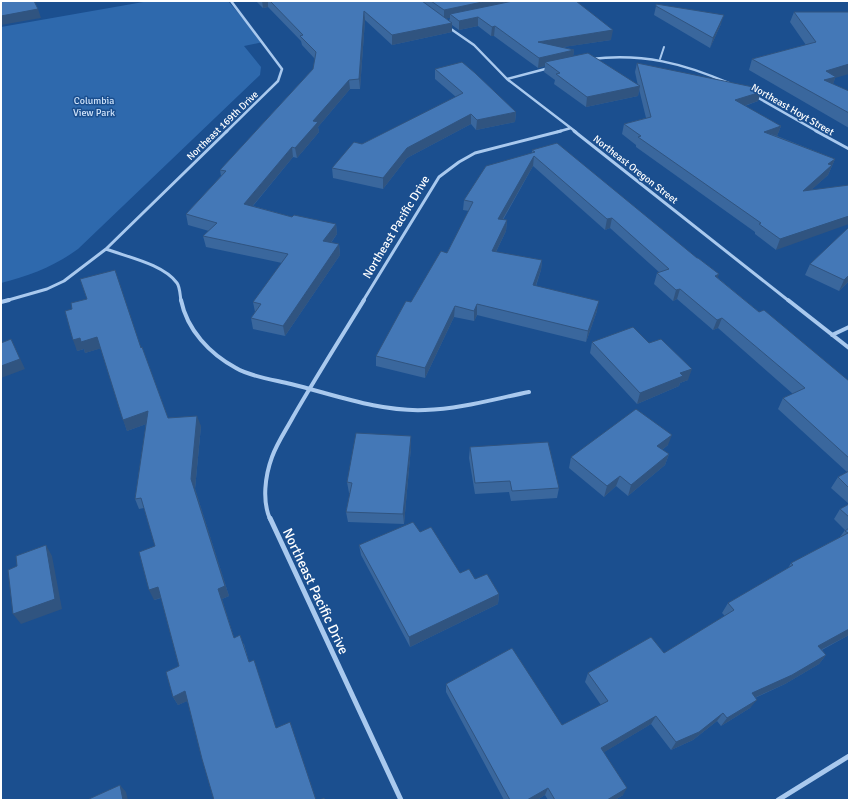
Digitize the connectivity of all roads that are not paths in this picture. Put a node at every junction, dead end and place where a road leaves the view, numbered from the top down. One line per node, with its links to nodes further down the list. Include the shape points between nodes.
1 (231, 1): 12 (street, Northeast 169th Drive, via 280,65 282,75)
2 (448, 26): 7 (street, Northeast Oregon Street, via 474,45)
3 (664, 47): 5 (lane)
4 (590, 59): 5 (street, Northeast Hoyt Street, via 627,55)
5 (660, 59): 8 (street, Northeast Hoyt Street, via 695,68)
6 (553, 68): 7 (street)
7 (507, 79): 10 (street, Northeast Oregon Street)
8 (734, 85)
9 (752, 95): 11 (street, Northeast Hoyt Street)
10 (571, 128): 15 (street, Northeast Oregon Street); 17 (street, Northeast Pacific Drive, via 475,153 439,177)
11 (849, 149)
12 (106, 249): 13 (street, via 64,281 47,289); 17 (street, via 159,268 170,275 178,284 183,309 191,327 219,357 237,369)
13 (1, 302)
14 (849, 327): 15 (street)
15 (832, 335): 16 (street, Northeast Oregon Street)
16 (849, 348)
17 (309, 389): 18 (street, via 386,408 423,410 454,408); 20 (street, Northeast Pacific Drive, via 272,456 266,486 268,514)
18 (529, 392)
19 (849, 756): 21 (street)
20 (401, 800)
21 (778, 800)

